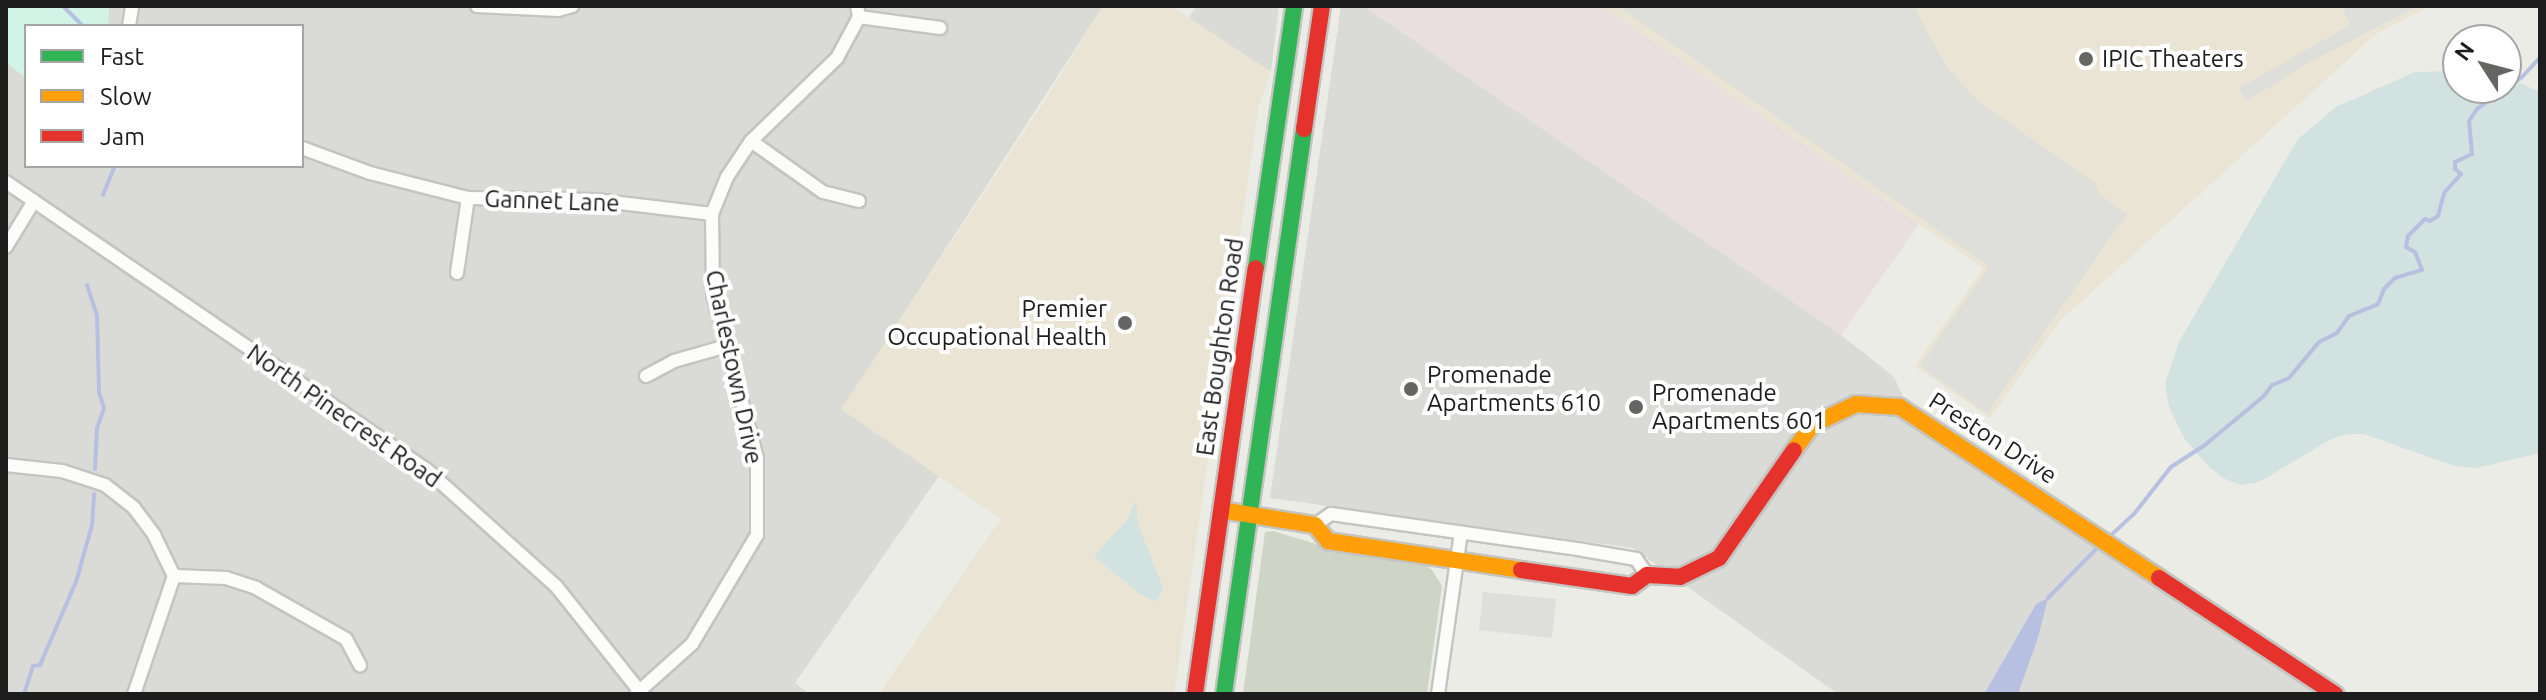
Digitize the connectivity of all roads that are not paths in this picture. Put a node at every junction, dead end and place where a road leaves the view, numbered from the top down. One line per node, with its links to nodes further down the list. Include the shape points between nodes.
1 (477, 6): 2 (street)
2 (572, 6)
3 (1294, 6): 19 (main road, East Boughton Road)
4 (1322, 6): 20 (main road)
5 (858, 12): 6 (street); 7 (street, Charlestown Drive, via 837,58)
6 (940, 28)
7 (751, 141): 12 (street, via 823,192); 13 (street, Charlestown Drive, via 727,177)
8 (304, 149): 10 (street, Gannet Lane, via 370,173)
9 (6, 182): 11 (street, North Pinecrest Road)
10 (468, 198): 13 (street, Gannet Lane, via 595,200); 15 (street)
11 (34, 201): 14 (street); 27 (street, North Pinecrest Road, via 427,470 556,586)
12 (859, 201)
13 (712, 214): 16 (street, Charlestown Drive, via 713,294)
14 (6, 247)
15 (457, 273)
16 (730, 345): 17 (street, via 674,361); 27 (street, Charlestown Drive, via 757,458 757,535 692,644)
17 (646, 376)
18 (6, 465): 25 (street, via 62,471 105,485 134,508)
19 (1221, 510): 20 (main road, Preston Drive); 29 (main road, East Boughton Road)
20 (1249, 514): 21 (main road, Preston Drive); 30 (main road)
21 (1315, 525): 22 (street, Preston Drive, via 1331,514); 23 (main road, Preston Drive, via 1328,541)
22 (1461, 533): 23 (street); 24 (street, Preston Drive, via 1636,559)
23 (1457, 559): 24 (main road, Preston Drive, via 1632,586); 31 (street)
24 (1647, 575): 32 (main road, Preston Drive, via 1680,577 1719,558 1812,425 1856,404 1900,407)
25 (174, 576): 26 (street, via 226,578 256,588 346,639); 28 (street)
26 (360, 665)
27 (639, 693)
28 (134, 694)
29 (1195, 694)
30 (1224, 694)
31 (1438, 694)
32 (2335, 694)

